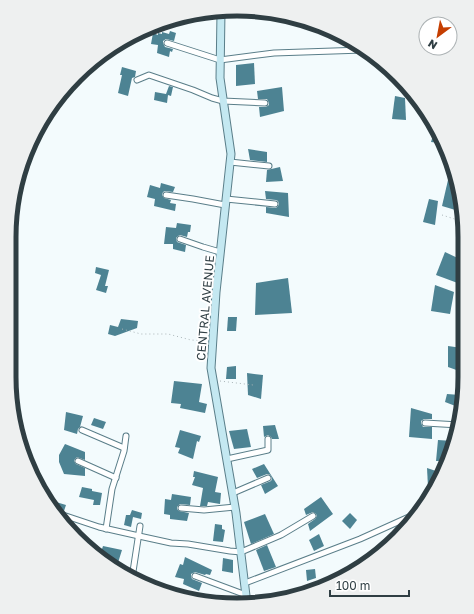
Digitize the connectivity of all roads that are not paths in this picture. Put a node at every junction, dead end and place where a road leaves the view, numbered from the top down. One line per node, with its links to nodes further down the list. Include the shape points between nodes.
1 (221, 16): 4 (street, CENTRAL AVENUE)
2 (167, 43): 4 (street)
3 (355, 50): 4 (street, via 274,53)
4 (220, 60): 6 (street, CENTRAL AVENUE)
5 (137, 80): 6 (street, via 149,75)
6 (223, 101): 7 (street); 8 (street, CENTRAL AVENUE)
7 (265, 103)
8 (230, 162): 9 (street); 11 (street, CENTRAL AVENUE)
9 (269, 166)
10 (166, 195): 11 (street)
11 (226, 202): 12 (street); 14 (street, CENTRAL AVENUE)
12 (274, 204)
13 (180, 239): 14 (street)
14 (220, 252): 21 (street, CENTRAL AVENUE, via 211,368)
15 (425, 423): 16 (street)
16 (453, 425)
17 (82, 430): 20 (street)
18 (126, 436): 20 (street)
19 (268, 439): 21 (street, via 268,450)
20 (124, 448): 23 (street)
21 (227, 459): 25 (street, CENTRAL AVENUE)
22 (78, 461): 23 (street)
23 (116, 478): 32 (street)
24 (268, 478): 25 (street)
25 (233, 493): 26 (street, CENTRAL AVENUE)
26 (235, 507): 27 (street, via 204,510); 34 (street, CENTRAL AVENUE)
27 (181, 508)
28 (65, 516): 32 (street)
29 (313, 516): 34 (street, via 281,535)
30 (407, 518): 37 (street, via 360,539)
31 (140, 526): 33 (street)
32 (106, 529): 33 (street)
33 (139, 536): 34 (street); 35 (street)
34 (241, 552): 37 (street, CENTRAL AVENUE)
35 (133, 572)
36 (194, 576): 38 (street)
37 (245, 583): 38 (street, CENTRAL AVENUE)
38 (246, 595): 39 (street, CENTRAL AVENUE)
39 (246, 598)

